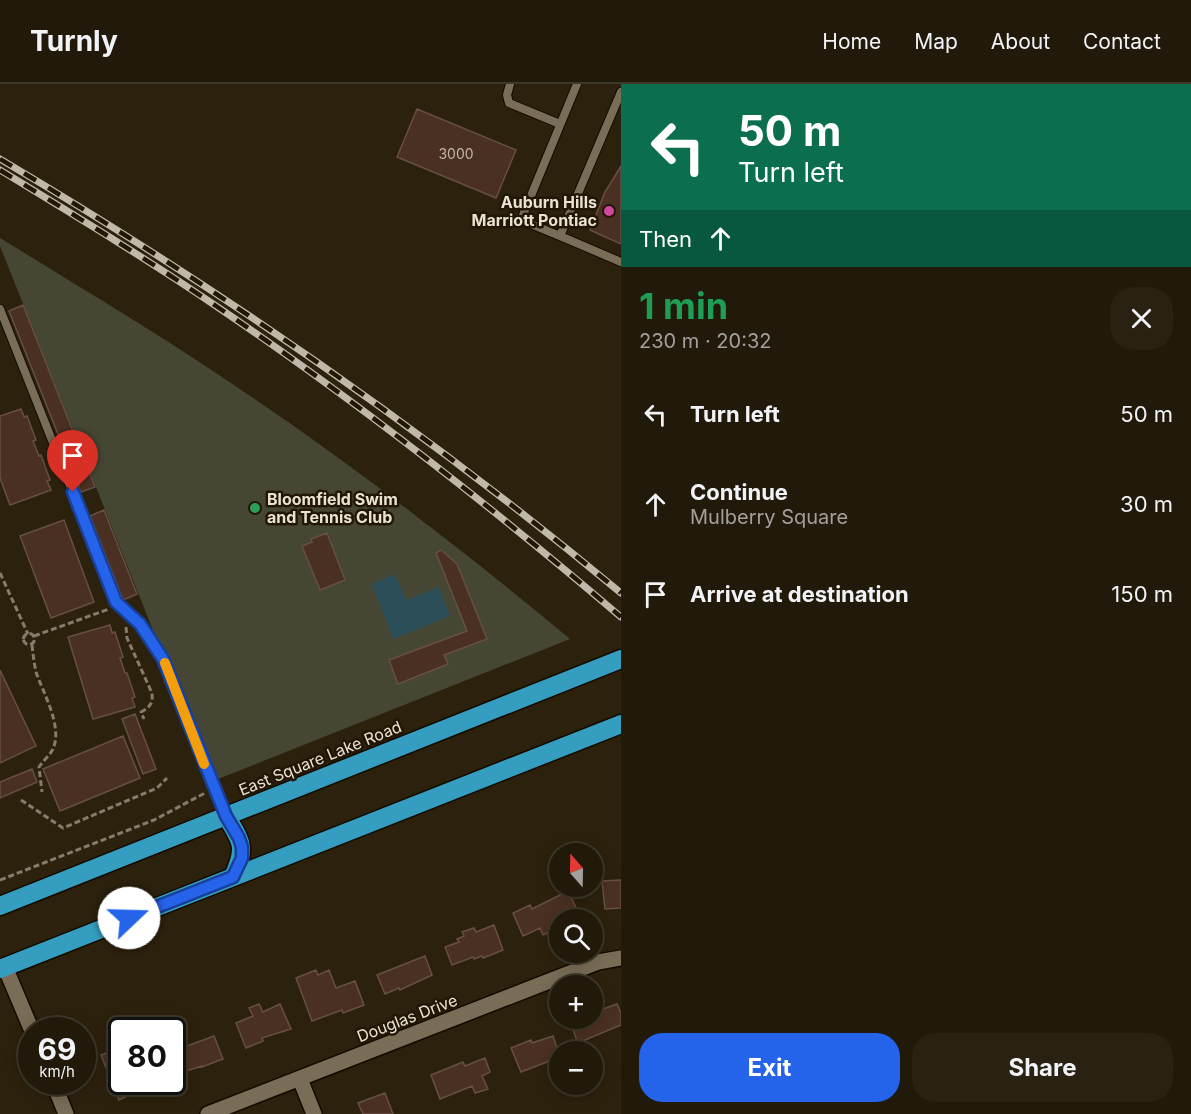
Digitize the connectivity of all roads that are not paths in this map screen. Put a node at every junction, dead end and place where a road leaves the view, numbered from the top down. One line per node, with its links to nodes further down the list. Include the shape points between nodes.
1 (510, 84): 4 (lane, via 509,103)
2 (577, 84): 4 (lane)
3 (621, 92): 5 (lane)
4 (560, 124): 5 (lane, via 521,220)
5 (560, 236): 6 (lane)
6 (621, 262)
7 (0, 309): 10 (lane, via 118,605 140,624 163,659)
8 (621, 659): 10 (highway, East Square Lake Road)
9 (621, 724): 11 (highway)
10 (226, 816): 11 (highway, via 242,847 242,858); 12 (highway, East Square Lake Road)
11 (233, 877): 14 (highway)
12 (0, 906)
13 (621, 958): 16 (street, Douglas Drive, via 598,962)
14 (2, 968): 15 (street)
15 (25, 1017)
16 (300, 1079): 19 (street, Douglas Drive); 20 (street)
17 (58, 1095): 18 (street)
18 (66, 1114)
19 (208, 1114)
20 (314, 1114)

